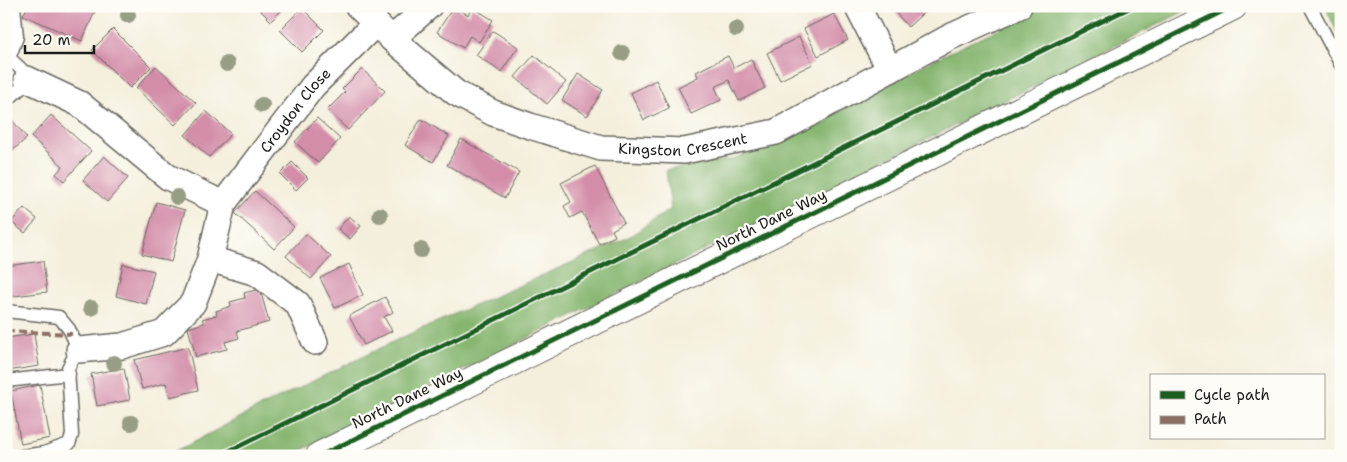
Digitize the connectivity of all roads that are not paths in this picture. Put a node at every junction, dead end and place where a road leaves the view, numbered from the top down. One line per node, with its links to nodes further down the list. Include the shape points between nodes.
1 (14, 6): 8 (lane, via 17,38)
2 (429, 6): 7 (street, Croydon Close)
3 (857, 6): 10 (street)
4 (1019, 6): 10 (street, Kingston Crescent)
5 (1233, 6): 21 (street, North Dane Way)
6 (1310, 6): 9 (lane)
7 (375, 23): 10 (street, Kingston Crescent, via 456,94 502,116 601,148 684,151 776,132); 13 (street, Croydon Close, via 313,86)
8 (8, 56): 11 (lane)
9 (1341, 65)
10 (890, 70)
11 (27, 78): 12 (lane); 13 (street, via 80,104 168,177)
12 (6, 101)
13 (223, 204): 14 (street, Croydon Close)
14 (210, 259): 16 (street, via 258,273 298,304); 17 (street, Croydon Close, via 193,303 164,333 122,346)
15 (6, 311): 17 (lane, via 59,317)
16 (315, 342)
17 (79, 350): 18 (lane)
18 (68, 374): 19 (lane); 20 (lane, via 72,435 68,444 44,453)
19 (6, 381)
20 (22, 456)
21 (320, 456)

